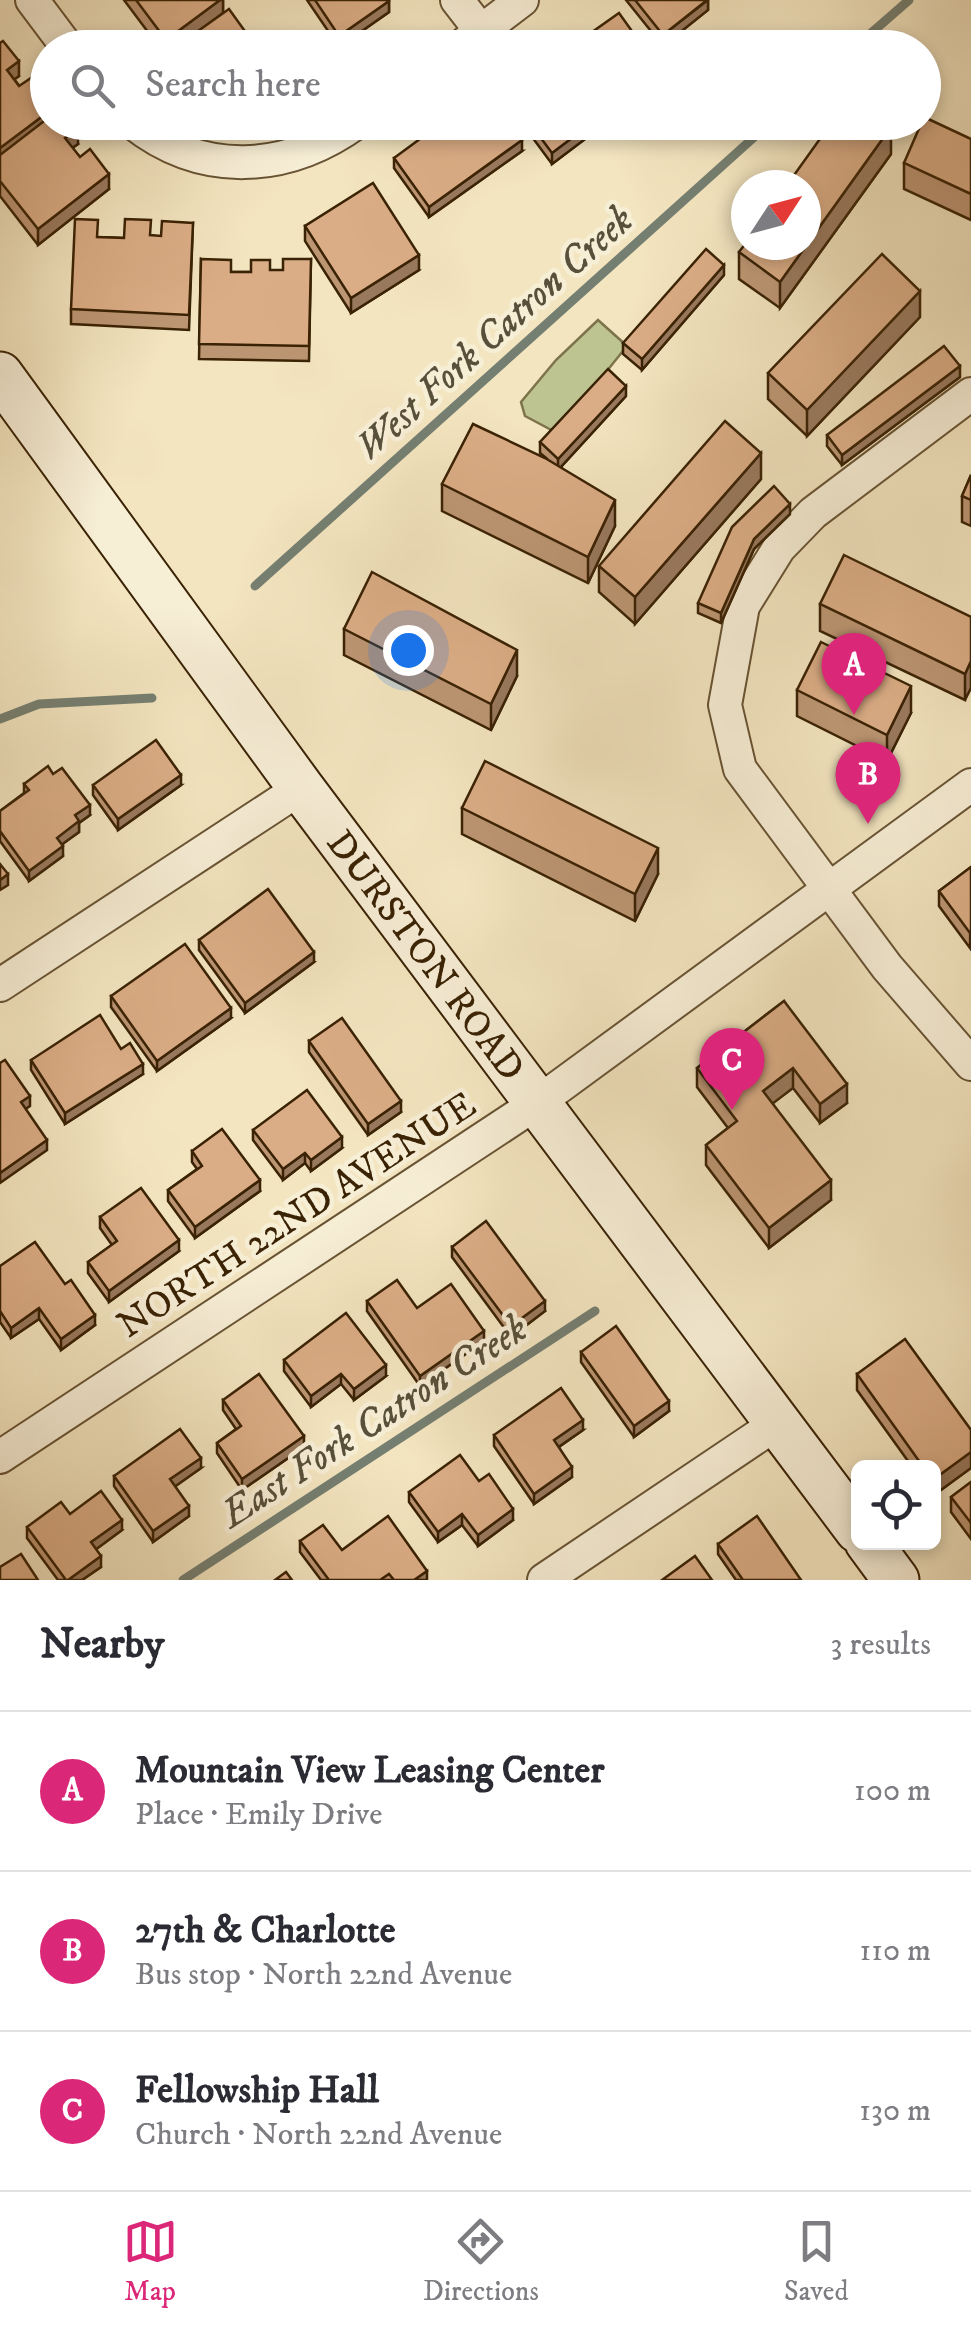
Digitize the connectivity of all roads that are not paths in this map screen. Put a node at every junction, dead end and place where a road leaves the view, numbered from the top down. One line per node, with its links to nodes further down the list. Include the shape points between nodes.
1 (32, 0): 4 (street)
2 (458, 0): 5 (street)
3 (522, 0): 6 (street)
4 (54, 30)
5 (467, 30)
6 (482, 30)
7 (159, 140): 8 (street, via 240,164 275,162)
8 (334, 140)
9 (0, 375): 12 (main road, DURSTON ROAD)
10 (971, 394): 13 (street, via 814,513 779,548 743,606 725,705 740,769)
11 (971, 785): 13 (street, NORTH 22ND AVENUE)
12 (302, 788): 14 (street); 16 (main road, DURSTON ROAD)
13 (828, 889): 15 (street); 16 (street, NORTH 22ND AVENUE)
14 (0, 985)
15 (971, 1064)
16 (537, 1103): 17 (main road, DURSTON ROAD); 18 (street, NORTH 22ND AVENUE)
17 (780, 1422): 19 (main road, DURSTON ROAD); 21 (street)
18 (0, 1457)
19 (851, 1520)
20 (874, 1550): 22 (main road)
21 (544, 1580)
22 (896, 1580)

